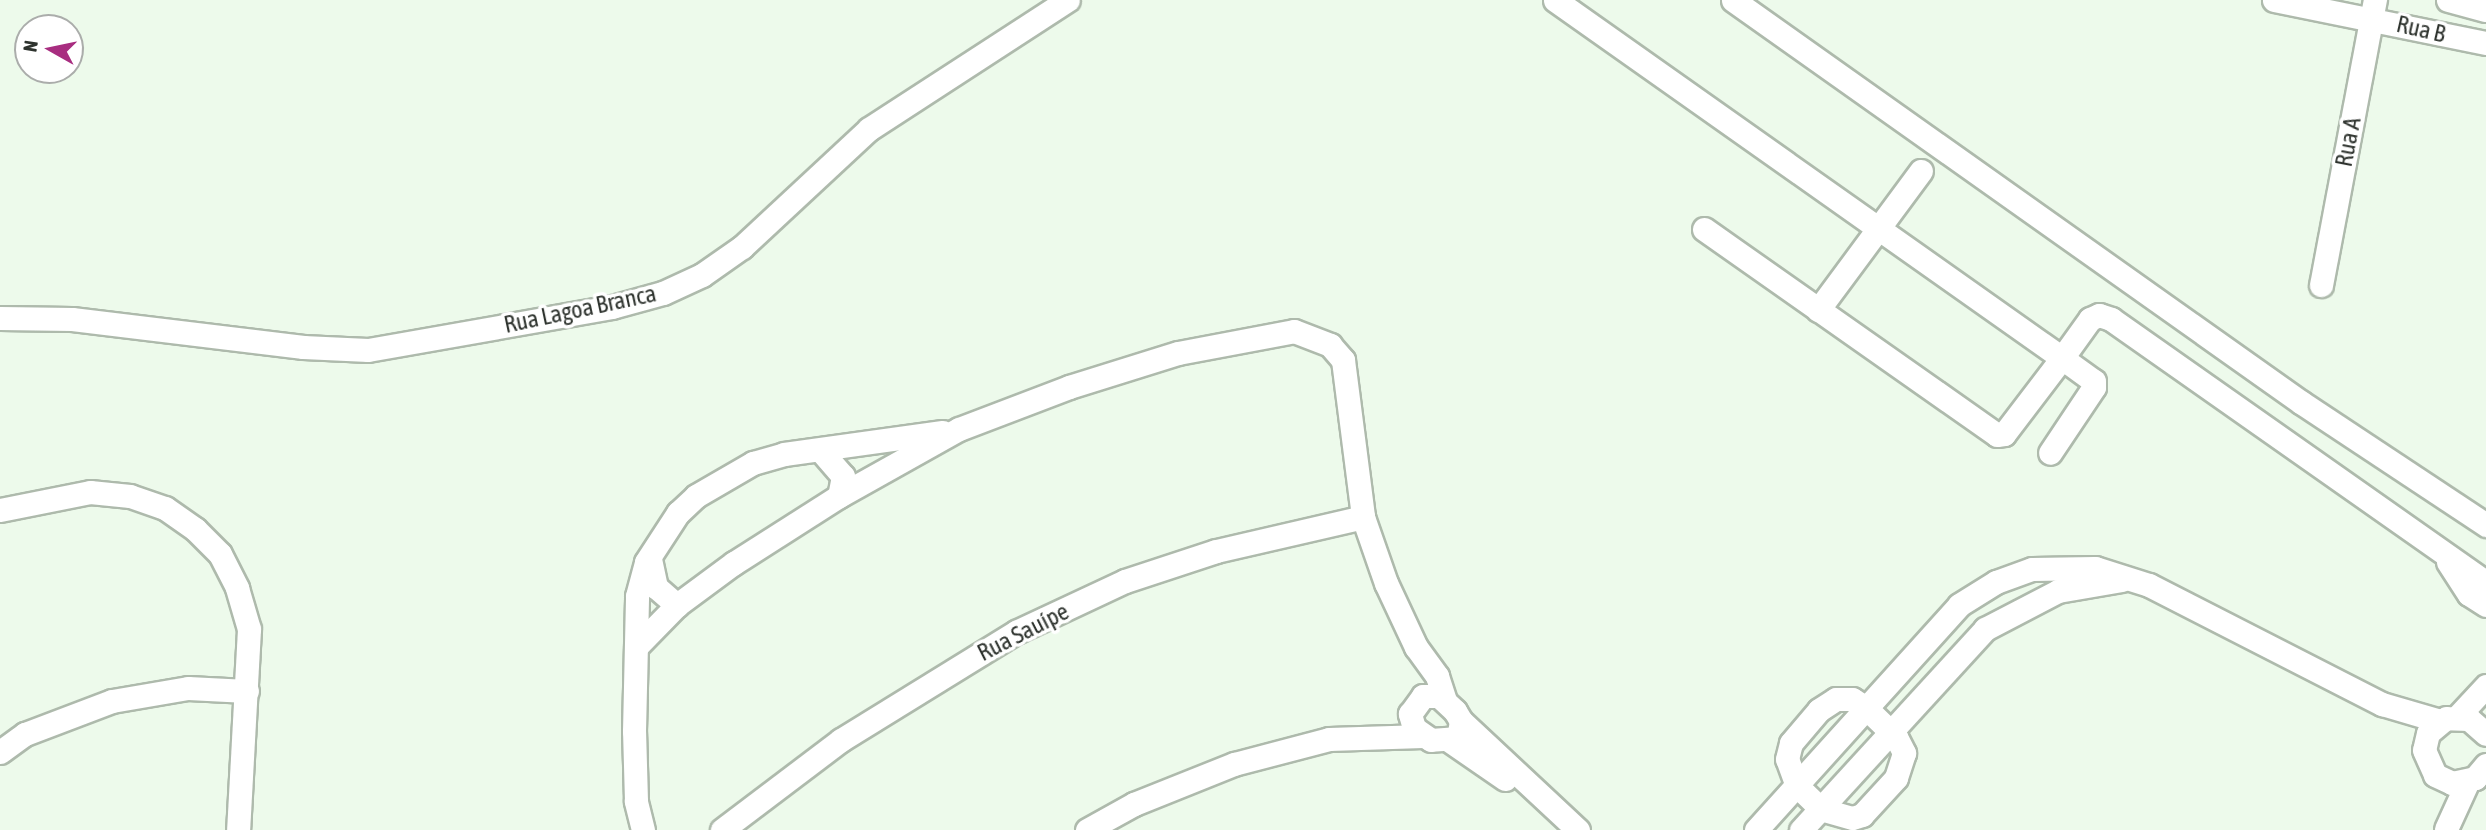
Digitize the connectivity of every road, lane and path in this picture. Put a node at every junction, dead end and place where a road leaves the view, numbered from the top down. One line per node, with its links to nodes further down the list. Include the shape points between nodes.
1 (1068, 0): 7 (street, Rua Lagoa Branca)
2 (1555, 0): 13 (street)
3 (1733, 0): 23 (street)
4 (2274, 0): 8 (street, Rua B)
5 (2438, 0): 10 (street)
6 (2448, 0): 9 (street)
7 (1040, 7): 17 (street, Rua Lagoa Branca, via 869,129 742,247 702,275 663,293 612,307 368,350 303,347 72,319)
8 (2373, 9): 10 (street, Rua B); 15 (street, Rua A)
9 (2486, 9)
10 (2428, 30): 11 (street, Rua B)
11 (2486, 43)
12 (1921, 171): 13 (street)
13 (1876, 228): 16 (street); 18 (street)
14 (1704, 229): 16 (street)
15 (2321, 285)
16 (1818, 310): 18 (street, via 1997,435 2004,434)
17 (0, 318)
18 (2062, 358): 21 (street, via 2094,381 2094,387); 29 (street, via 2090,319 2099,315 2111,319)
19 (959, 429): 20 (street); 22 (street); 26 (street, via 1069,387 1178,353 1294,331 1330,345 1343,360)
20 (821, 451): 22 (street, via 843,476); 28 (street, via 774,457 723,480 678,513)
21 (2050, 453)
22 (839, 496): 32 (street)
23 (2453, 505): 25 (street); 27 (street)
24 (0, 510): 37 (street, via 90,492 130,496 164,508 195,529 220,554 237,589 249,629)
25 (2486, 511)
26 (1363, 517): 35 (street, via 1386,583); 56 (street, Rua Sauípe, via 1216,551 1125,581 1016,632 841,740)
27 (2486, 525)
28 (650, 556): 32 (street, via 656,587); 34 (street, via 637,596)
29 (2447, 559): 31 (street); 33 (street, via 2454,576)
30 (2133, 580): 39 (street); 41 (street, via 2073,565 2032,569 1996,582 1959,604); 45 (street, via 2058,591 2007,614 1986,629)
31 (2486, 583)
32 (677, 604): 34 (street)
33 (2486, 605)
34 (637, 646): 55 (street, via 636,801)
35 (1416, 647): 38 (street, via 1437,676); 40 (street)
36 (2486, 686): 42 (street)
37 (247, 691): 49 (street, via 188,688 112,701 25,734); 54 (street)
38 (1445, 700): 40 (street, via 1431,695); 44 (street)
39 (2382, 704): 42 (street); 48 (street)
40 (1414, 707): 46 (street); 47 (street, via 1414,728)
41 (1867, 708): 45 (street); 52 (street); 52 (street, via 1852,699 1836,699 1819,710 1788,752)
42 (2449, 719): 43 (street); 48 (street)
43 (2486, 730)
44 (1456, 731): 47 (street); 58 (street); 59 (street)
45 (1890, 731): 53 (street); 53 (street, via 1904,753 1896,778 1861,815 1841,817)
46 (1363, 735): 47 (street); 57 (street, via 1329,739 1234,764 1134,804)
47 (1423, 736)
48 (2425, 741): 51 (street, via 2425,759)
49 (0, 752)
50 (2479, 776): 51 (street); 62 (street)
51 (2443, 780): 62 (street)
52 (1797, 786): 53 (street); 60 (street)
53 (1821, 809): 61 (street)
54 (237, 830)
55 (643, 830)
56 (722, 830)
57 (1087, 830)
58 (1563, 830)
59 (1578, 830)
60 (1756, 830)
61 (1801, 830)
62 (2446, 830)

